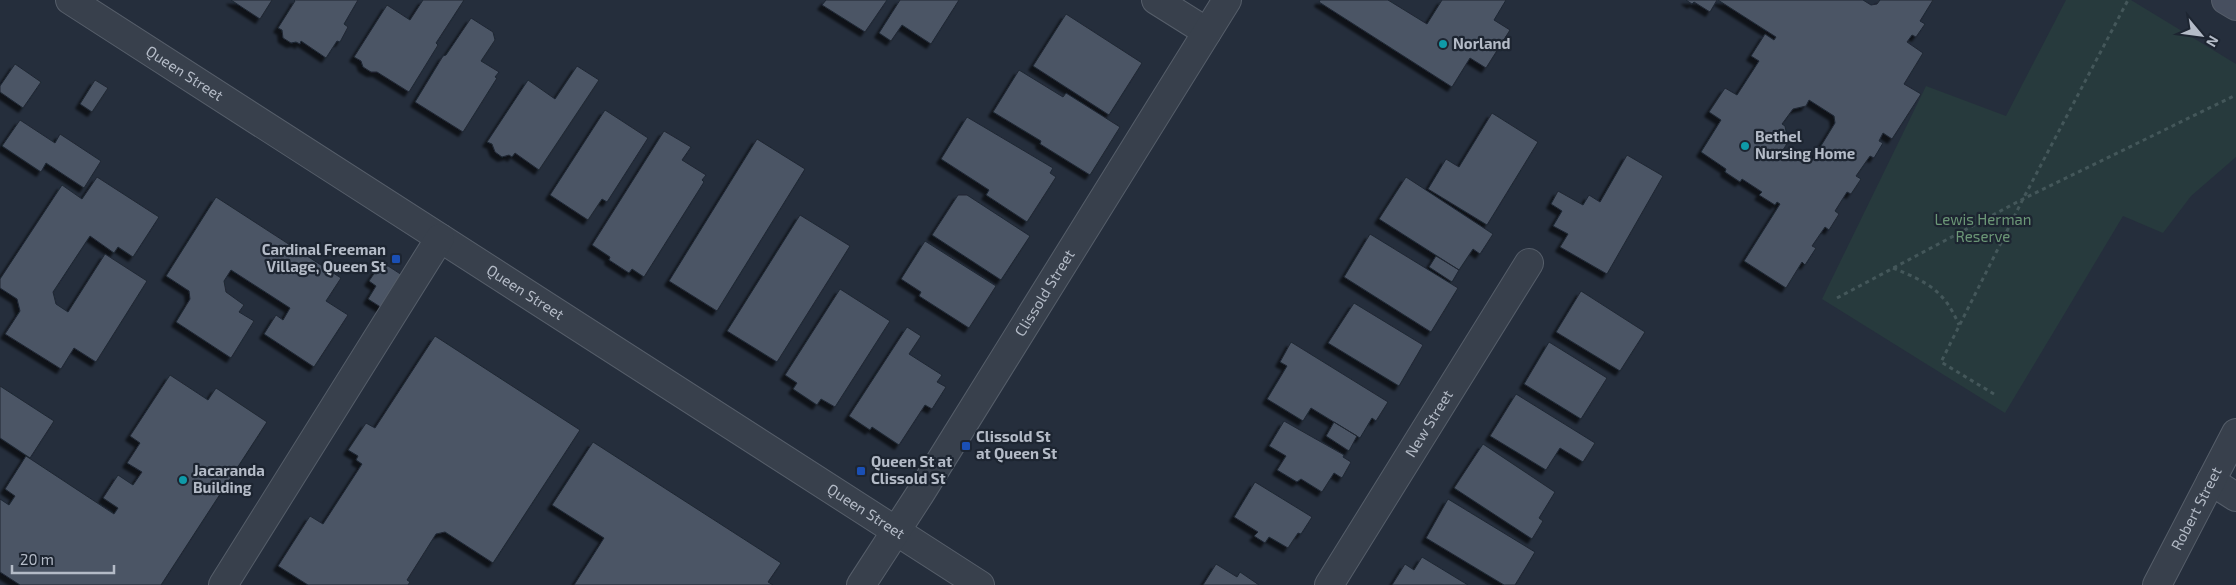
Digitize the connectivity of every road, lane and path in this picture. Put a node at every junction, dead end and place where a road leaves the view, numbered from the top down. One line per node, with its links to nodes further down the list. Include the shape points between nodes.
1 (70, 0): 10 (street, Queen Street)
2 (1156, 0): 7 (street)
3 (1228, 0): 7 (street, Clissold Street)
4 (2128, 0): 9 (path)
5 (2226, 0): 6 (street)
6 (2236, 6)
7 (1207, 32): 19 (street, Clissold Street)
8 (2236, 95): 9 (path)
9 (2023, 199): 12 (path); 14 (path)
10 (440, 238): 19 (street, Queen Street); 20 (street)
11 (1529, 263): 23 (street, New Street)
12 (1893, 268): 13 (path); 14 (path, via 1934,288 1951,305)
13 (1837, 298)
14 (1960, 326): 15 (path, via 1941,362)
15 (1994, 394)
16 (2236, 433): 17 (street, Robert Street)
17 (2211, 481): 18 (street); 24 (street, Robert Street)
18 (2236, 497)
19 (896, 531): 21 (street, Clissold Street); 22 (street, Queen Street)
20 (223, 585)
21 (861, 585)
22 (980, 585)
23 (1329, 585)
24 (2157, 585)

